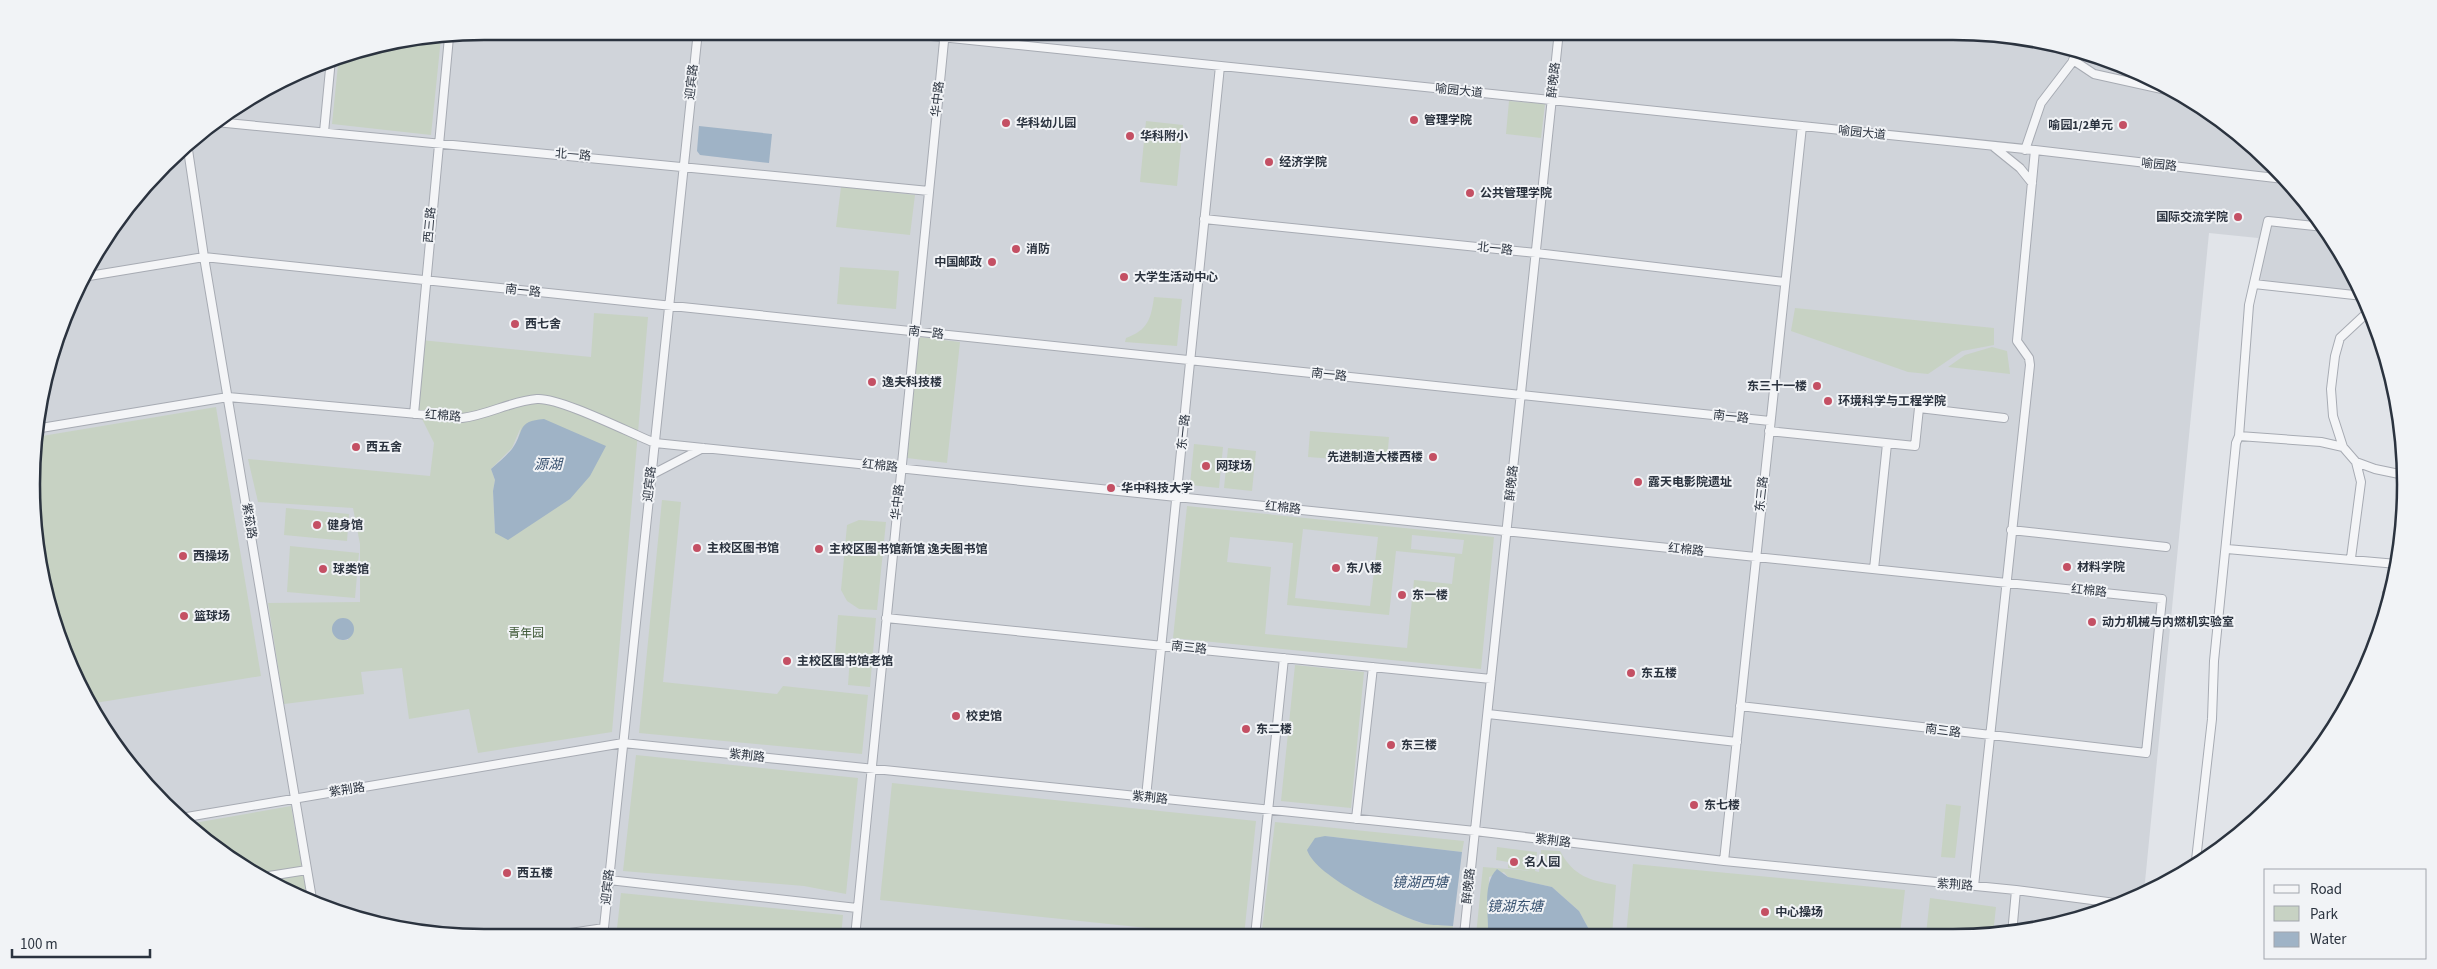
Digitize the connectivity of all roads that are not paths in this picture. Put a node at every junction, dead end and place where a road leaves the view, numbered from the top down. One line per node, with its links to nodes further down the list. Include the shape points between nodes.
1 (697, 40): 20 (street, 迎宾路)
2 (944, 40): 23 (street, 华中路)
3 (997, 40): 8 (street, 喻园大道)
4 (1558, 40): 11 (street, 醉晚路)
5 (449, 42): 15 (street, 西三路)
6 (2075, 57): 7 (street)
7 (2073, 60): 10 (street, via 2094,74); 17 (street, via 2041,103)
8 (1220, 66): 11 (street, 喻园大道); 24 (street, 东一路)
9 (330, 68): 14 (street)
10 (2149, 86)
11 (1552, 100): 13 (street, 喻园大道); 26 (street, 醉晚路)
12 (227, 123): 14 (street, 北一路)
13 (1802, 126): 16 (street, 喻园大道); 30 (street, 东三路)
14 (324, 132): 15 (street, 北一路)
15 (438, 143): 20 (street, 北一路); 29 (street, 西三路)
16 (1993, 146): 17 (street, 喻园大道); 22 (street, via 2020,168)
17 (2025, 150): 18 (street, 喻园大道)
18 (2035, 150): 21 (street, 喻园路); 22 (street)
19 (188, 152): 27 (street, 紫菘路)
20 (684, 166): 23 (street, 北一路); 33 (street, 迎宾路)
21 (2275, 178)
22 (2032, 183): 54 (street, via 2017,341 2030,365)
23 (929, 191): 35 (street, 华中路)
24 (1204, 219): 26 (street, 北一路); 36 (street, 东一路)
25 (2314, 227): 31 (street, via 2268,222)
26 (1536, 253): 30 (street, 北一路); 37 (street, 醉晚路)
27 (204, 257): 28 (street, 南一路); 29 (street, 南一路); 38 (street, 紫菘路)
28 (93, 275)
29 (425, 280): 33 (street, 南一路); 39 (street, 西三路)
30 (1785, 282): 41 (street, 东三路)
31 (2254, 284): 32 (street); 44 (street, via 2249,305)
32 (2354, 295)
33 (669, 306): 35 (street, 南一路); 45 (street, 迎宾路)
34 (2364, 316): 47 (street, via 2340,338 2335,356 2331,389 2333,416)
35 (915, 332): 36 (street, 南一路); 50 (street, 华中路)
36 (1191, 361): 37 (street, 南一路); 53 (street, 东一路)
37 (1521, 395): 41 (street, 南一路); 55 (street, 醉晚路)
38 (228, 397): 39 (street, 红棉路); 42 (street, 红棉路); 76 (street, 紫菘路)
39 (414, 414): 45 (street, 红棉路, via 474,417 526,401 551,400)
40 (2004, 418): 46 (street, via 1919,408 1915,446)
41 (1770, 421): 43 (street, 东三路)
42 (44, 429)
43 (1769, 431): 46 (street); 58 (street, 东三路)
44 (2239, 436): 47 (street, via 2321,442); 57 (street)
45 (655, 443): 48 (street, 红棉路); 52 (street, 迎宾路)
46 (1887, 444): 61 (street)
47 (2343, 447): 49 (street)
48 (704, 448): 50 (street, 红棉路); 52 (street)
49 (2356, 462): 51 (street); 59 (street, via 2360,482)
50 (901, 468): 53 (street, 红棉路); 63 (street, 华中路)
51 (2397, 473)
52 (651, 474): 72 (street, 迎宾路)
53 (1177, 497): 55 (street, 红棉路); 64 (street, 东一路)
54 (2011, 530): 56 (street); 62 (street)
55 (1507, 531): 58 (street, 红棉路); 67 (street, 醉晚路)
56 (2166, 547)
57 (2227, 549): 59 (street); 81 (street)
58 (1756, 558): 61 (street, 红棉路); 68 (street, 东三路)
59 (2351, 558): 60 (street)
60 (2389, 563)
61 (1874, 569): 62 (street, 红棉路)
62 (2006, 582): 70 (street); 73 (street, 红棉路, via 2162,599)
63 (886, 618): 64 (street, 南三路); 74 (street, 华中路)
64 (1161, 645): 65 (street, 南三路); 75 (street, 东一路)
65 (1284, 658): 66 (street, 南三路); 77 (street)
66 (1373, 667): 67 (street, 南三路); 79 (street)
67 (1491, 679): 69 (street, 醉晚路)
68 (1740, 706): 70 (street, 南三路); 71 (street, 东三路)
69 (1488, 714): 71 (street); 80 (street, 醉晚路)
70 (1991, 736): 73 (street, 南三路); 86 (street)
71 (1737, 742): 82 (street, 东三路)
72 (623, 743): 74 (street, 紫荆路); 76 (street, 紫荆路); 85 (street, 迎宾路)
73 (2146, 753)
74 (871, 769): 75 (street, 紫荆路); 90 (street, 华中路)
75 (1146, 797): 77 (street, 紫荆路)
76 (295, 799): 78 (street, 紫荆路); 83 (street, 紫菘路)
77 (1269, 810): 79 (street, 紫荆路); 95 (street)
78 (188, 817)
79 (1356, 819): 80 (street, 紫荆路)
80 (1475, 831): 82 (street, 紫荆路); 96 (street, 醉晚路)
81 (2197, 856)
82 (1724, 861): 86 (street, 紫荆路)
83 (307, 870): 84 (street); 88 (street, 紫菘路)
84 (274, 875)
85 (609, 880): 90 (street); 92 (street, 迎宾路)
86 (1974, 886): 87 (street, 紫荆路)
87 (2016, 890): 89 (street, 紫荆路); 91 (street)
88 (311, 894)
89 (2105, 902)
90 (857, 908): 94 (street, 华中路)
91 (2013, 925)
92 (604, 928): 93 (street)
93 (597, 929)
94 (855, 929)
95 (1256, 929)
96 (1465, 929)

